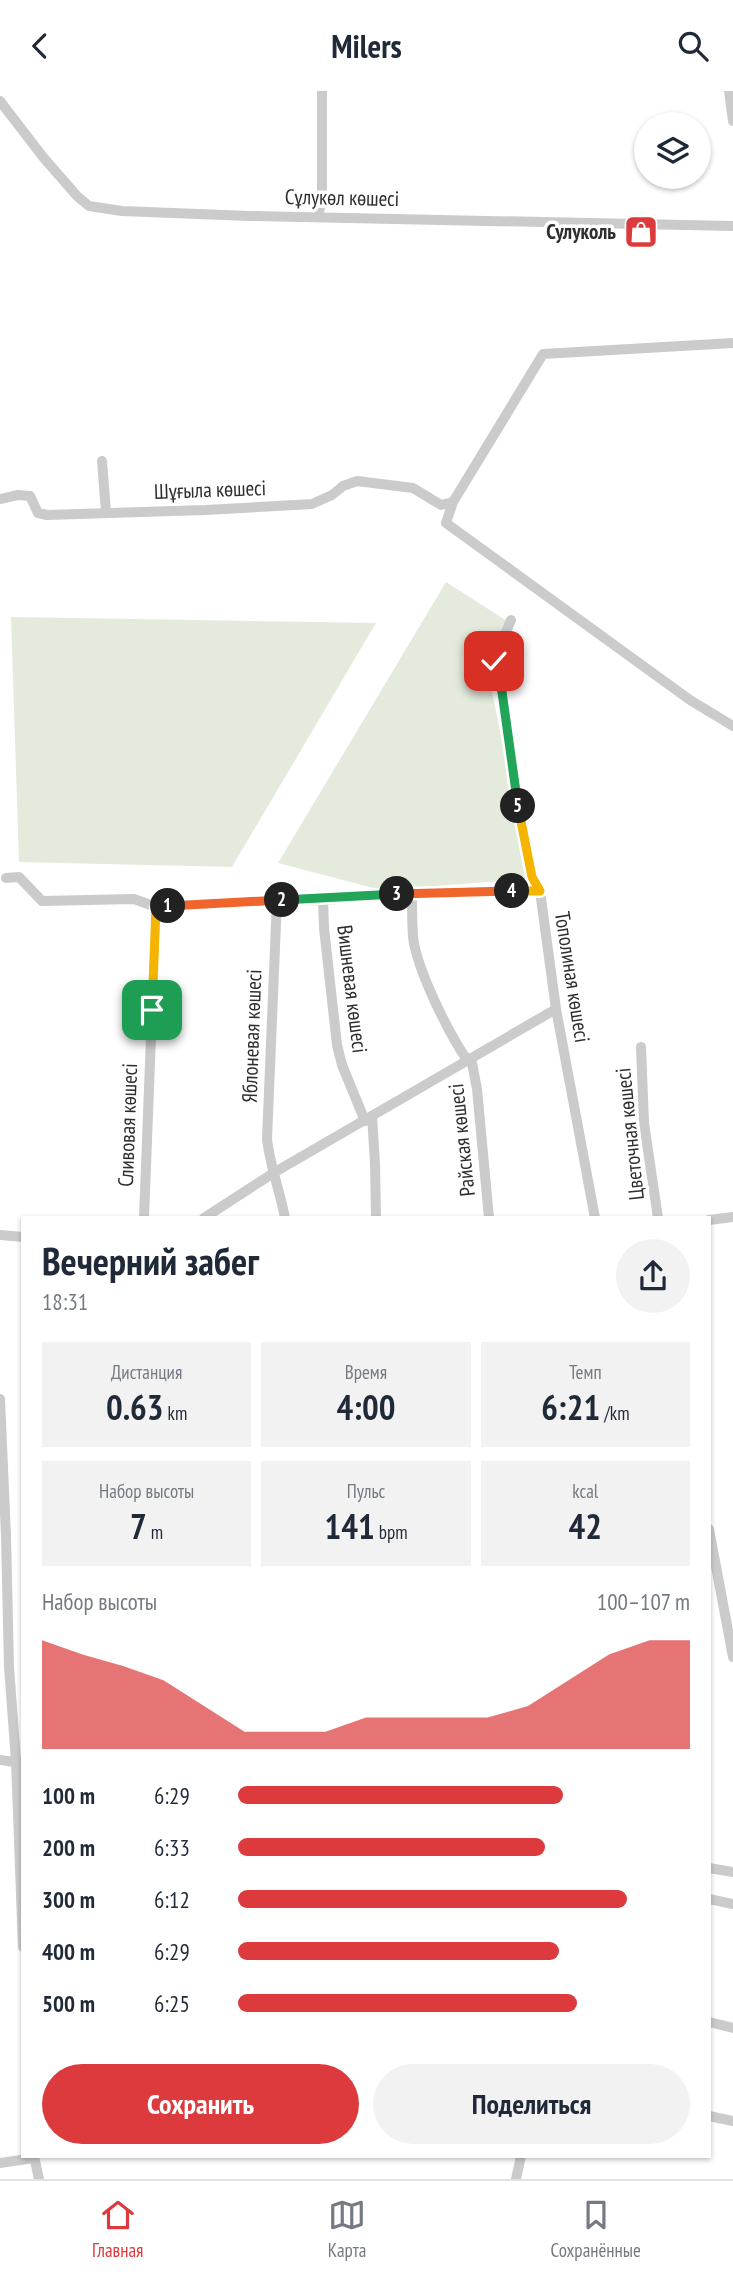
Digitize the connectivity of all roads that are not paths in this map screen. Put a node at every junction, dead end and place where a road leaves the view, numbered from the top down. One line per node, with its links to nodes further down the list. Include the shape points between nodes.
1 (323, 91): 5 (street)
2 (729, 91): 4 (street)
3 (0, 101): 5 (street, Сұлукөл көшесі, via 89,206 134,212)
4 (733, 121)
5 (318, 216): 6 (street, Сұлукөл көшесі)
6 (733, 226)
7 (733, 343): 10 (street, via 543,354)
8 (102, 461): 11 (street)
9 (0, 499): 11 (street, Шұғыла көшесі, via 30,496 38,513)
10 (453, 502): 11 (street, Шұғыла көшесі, via 441,505 413,488 357,481 312,504); 13 (street, via 446,523 690,700)
11 (106, 512)
12 (511, 620): 15 (street, Тополиная көшесі, via 494,661 532,877)
13 (733, 726)
14 (6, 878): 19 (street, via 19,877 42,901 134,899)
15 (540, 891): 16 (street); 20 (street, Тополиная көшесі)
16 (412, 893): 18 (street); 22 (street, Райская көшесі, via 417,955 452,1035)
17 (277, 900): 18 (street); 19 (street); 24 (street, Яблоневая көшесі, via 267,1139)
18 (323, 900): 23 (street, Вишневая көшесі, via 337,1045)
19 (156, 907): 25 (street, Сливовая көшесі)
20 (556, 1009): 22 (street); 30 (street, Тополиная көшесі)
21 (641, 1047): 31 (street, Цветочная көшесі, via 644,1123)
22 (469, 1059): 23 (street); 29 (street, Райская көшесі, via 477,1089)
23 (368, 1119): 24 (street); 28 (street, Вишневая көшесі, via 376,1163)
24 (275, 1172): 26 (street); 27 (street, Яблоневая көшесі)
25 (144, 1216)
26 (207, 1216)
27 (285, 1216)
28 (376, 1216)
29 (489, 1216)
30 (595, 1216)
31 (658, 1216)
32 (733, 1217): 33 (street)
33 (711, 1220)
34 (0, 1235): 35 (street)
35 (21, 1237)
36 (0, 1399): 37 (street)
37 (3, 1536): 41 (street, via 9,1667)
38 (711, 1540): 39 (street)
39 (733, 1657)
40 (0, 1760): 41 (street)
41 (20, 1762): 42 (street)
42 (21, 1824)
43 (711, 1868): 44 (street)
44 (733, 1872)
45 (711, 1899): 46 (street)
46 (733, 1904)
47 (711, 2022): 48 (street)
48 (733, 2028)
49 (711, 2116): 50 (street)
50 (733, 2121)
51 (28, 2158): 54 (street)
52 (34, 2158): 55 (street)
53 (521, 2158): 56 (street)
54 (0, 2163)
55 (39, 2179)
56 (518, 2179)

